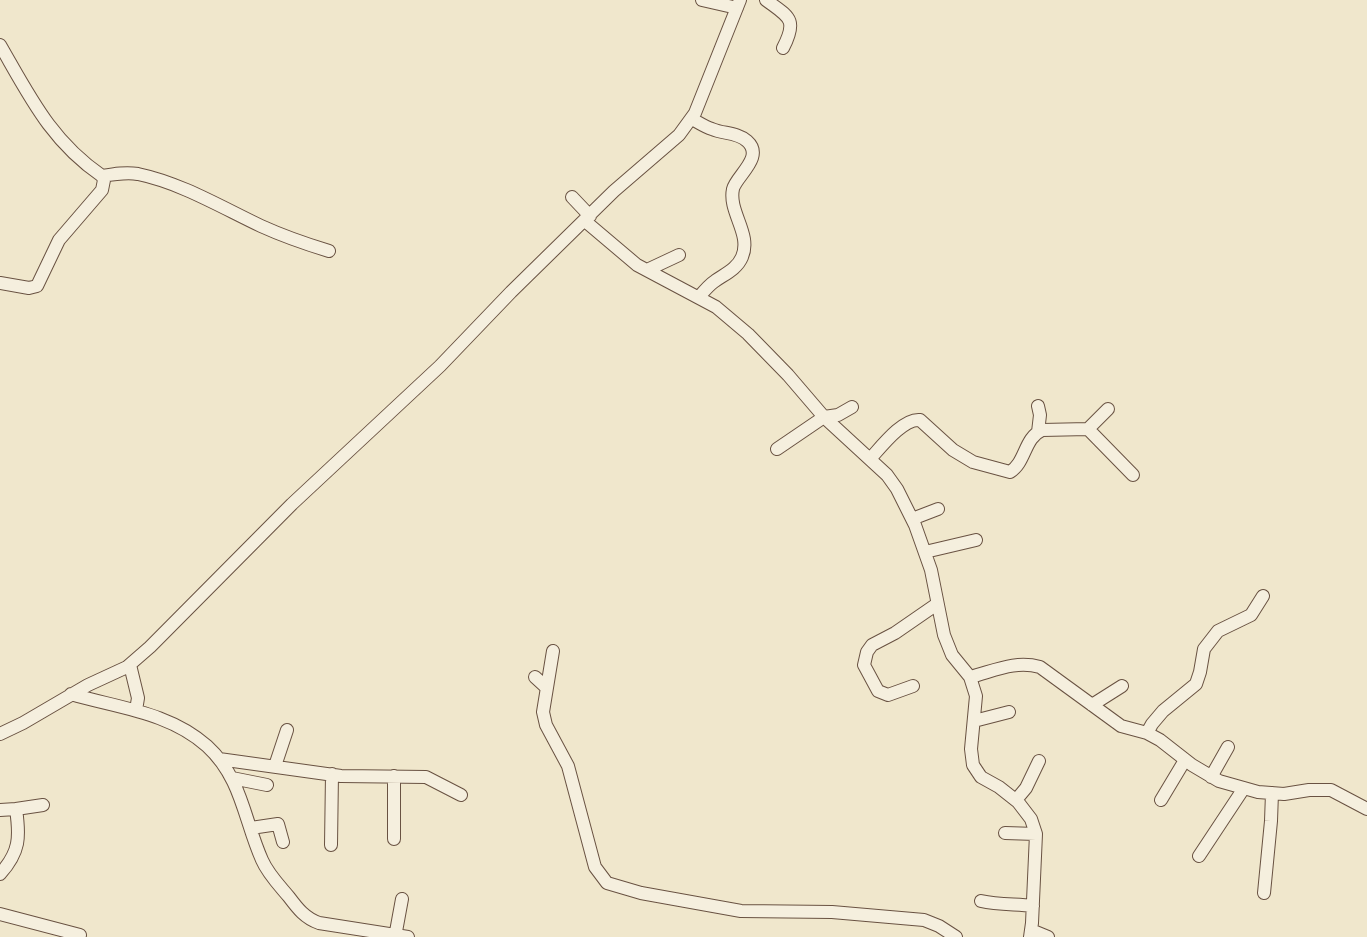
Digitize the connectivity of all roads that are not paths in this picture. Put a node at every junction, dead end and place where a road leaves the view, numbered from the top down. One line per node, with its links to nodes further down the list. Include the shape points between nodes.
1 (702, 0): 3 (street)
2 (766, 0): 5 (street, via 788,18 791,33)
3 (739, 4): 6 (street)
4 (0, 45): 7 (street, via 51,131)
5 (783, 48)
6 (693, 116): 9 (street, via 679,135); 14 (street, via 714,130 748,141 752,150 750,162 733,186 743,255 737,265)
7 (102, 176): 10 (street, via 137,174 158,180); 13 (street, via 102,190 59,240 37,286)
8 (572, 197): 9 (street)
9 (587, 218): 12 (street); 31 (street, via 440,366 292,504)
10 (330, 251)
11 (680, 255): 12 (street)
12 (647, 270): 14 (street)
13 (0, 283)
14 (699, 297): 18 (street, via 748,334)
15 (1038, 406): 20 (street)
16 (852, 407): 18 (street)
17 (1108, 410): 19 (street)
18 (824, 417): 21 (street); 22 (street)
19 (1088, 429): 20 (street); 23 (street)
20 (1038, 432): 22 (street, via 1017,468 1010,472 973,462 940,440 920,420 913,419)
21 (777, 449)
22 (870, 459): 25 (street, via 887,475)
23 (1133, 475)
24 (938, 509): 25 (street)
25 (912, 519): 27 (street)
26 (976, 540): 27 (street)
27 (925, 552): 29 (street)
28 (1263, 596): 43 (street, via 1251,615 1218,631 1204,649 1196,684 1163,711)
29 (937, 604): 33 (street, via 952,655); 34 (street, via 872,645 865,657 864,666 880,692 888,695)
30 (553, 651): 36 (street)
31 (130, 665): 37 (street); 39 (street, via 138,698)
32 (536, 677): 36 (street)
33 (970, 677): 38 (street, via 1027,663 1056,677); 41 (street, via 976,696)
34 (913, 686)
35 (1122, 686): 38 (street)
36 (547, 688): 80 (street, via 543,712 546,725 568,765 595,867 607,883 741,911 832,912 924,920)
37 (72, 694): 39 (street); 44 (street)
38 (1092, 705): 43 (street, via 1121,726)
39 (136, 710): 46 (street, via 166,720 207,746)
40 (1009, 712): 41 (street)
41 (974, 721): 58 (street, via 973,765 981,777)
42 (287, 730): 49 (street)
43 (1147, 733): 47 (street)
44 (0, 734)
45 (1228, 747): 52 (street)
46 (219, 759): 49 (street); 53 (street)
47 (1185, 760): 52 (street); 59 (street)
48 (1039, 761): 58 (street)
49 (275, 766): 50 (street)
50 (332, 774): 51 (street); 69 (street)
51 (394, 776): 57 (street, via 426,777); 67 (street)
52 (1211, 777): 55 (street)
53 (232, 778): 54 (street); 64 (street)
54 (267, 784)
55 (1244, 788): 56 (street); 70 (street)
56 (1272, 793): 62 (street, via 1330,790); 72 (street)
57 (461, 795)
58 (1016, 800): 66 (street, via 1031,819)
59 (1161, 800)
60 (43, 805): 61 (street)
61 (15, 809): 63 (street); 71 (street, via 18,844 11,862)
62 (1367, 809)
63 (0, 810)
64 (250, 828): 68 (street, via 278,824); 79 (street, via 268,873 307,918)
65 (1005, 832): 66 (street)
66 (1036, 834): 75 (street)
67 (394, 839)
68 (283, 842)
69 (331, 845)
70 (1199, 856)
71 (0, 873)
72 (1264, 893)
73 (402, 899): 79 (street)
74 (981, 901): 75 (street)
75 (1033, 906): 77 (street)
76 (0, 914): 78 (street)
77 (1030, 933): 81 (street)
78 (80, 935)
79 (399, 936)
80 (955, 937)
81 (1048, 937)

